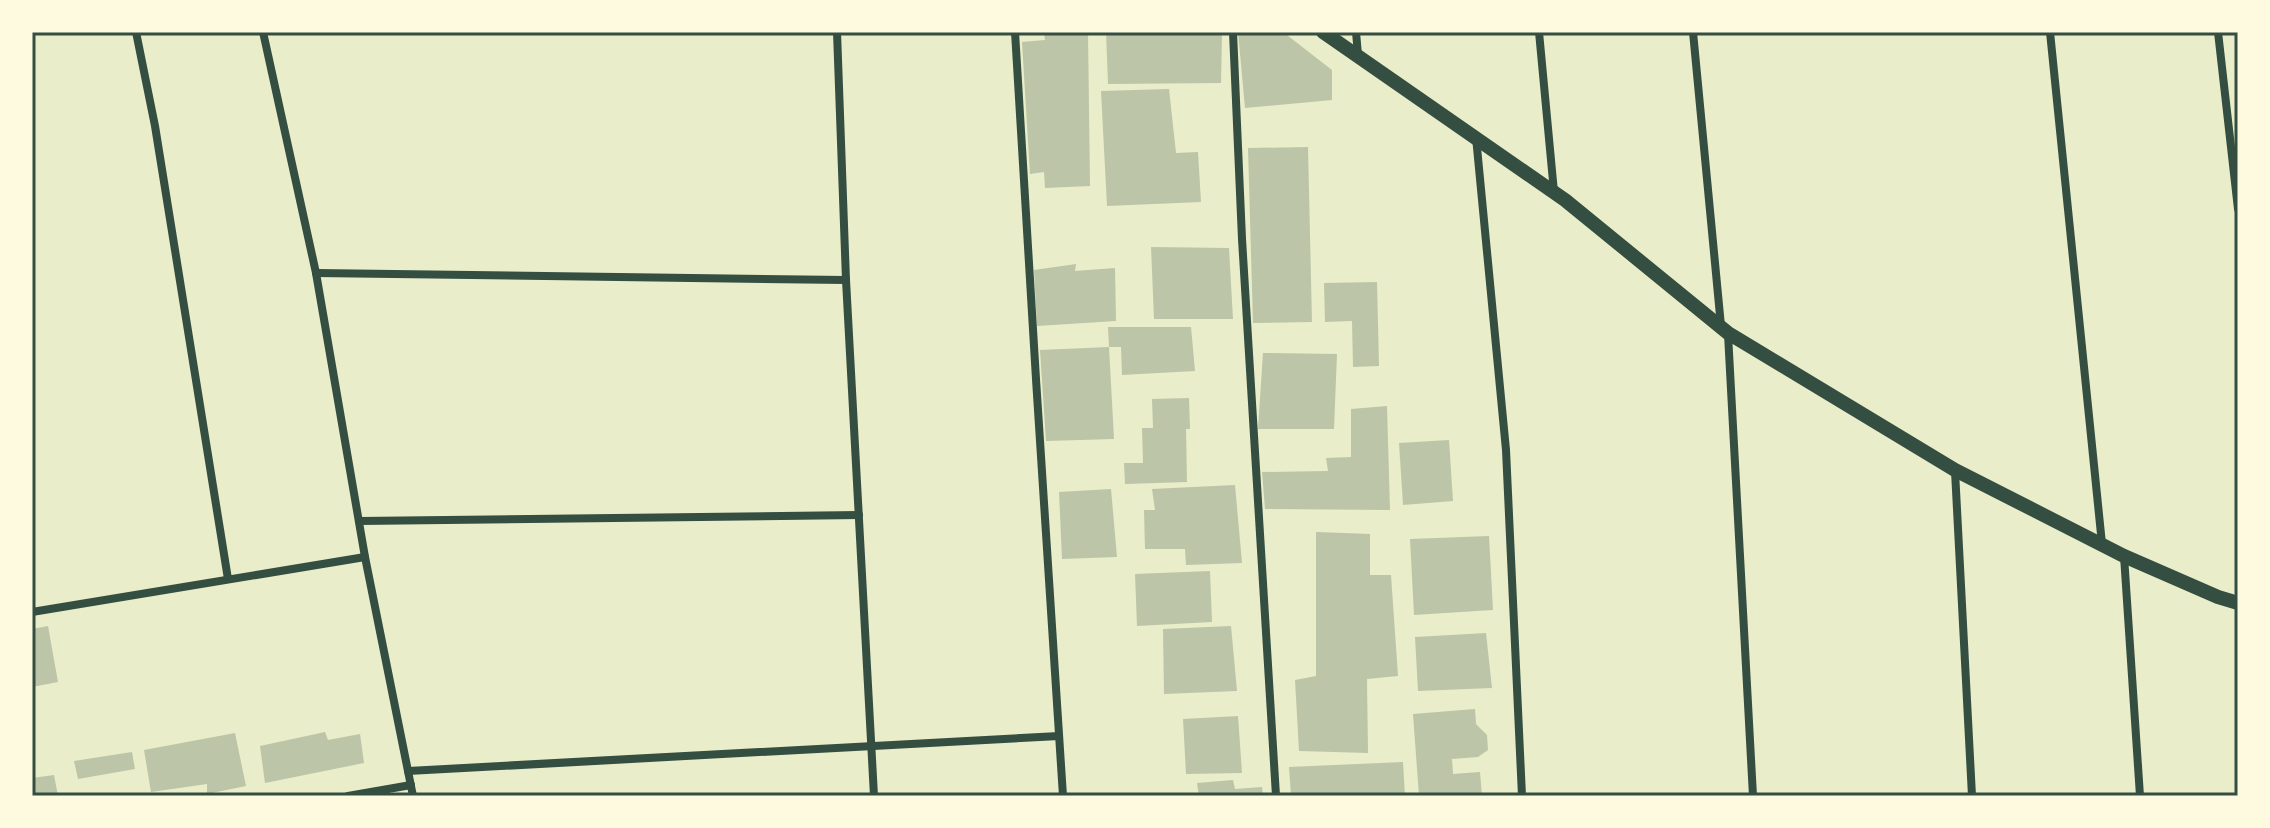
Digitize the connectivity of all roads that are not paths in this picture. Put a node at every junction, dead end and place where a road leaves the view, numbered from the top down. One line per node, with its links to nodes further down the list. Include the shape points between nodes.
1 (136, 32): 25 (street)
2 (263, 32): 16 (street)
3 (837, 32): 17 (street)
4 (1015, 32): 28 (street)
5 (1233, 32): 36 (street)
6 (1323, 32): 12 (street)
7 (1356, 32): 12 (street)
8 (1539, 32): 14 (street)
9 (1693, 32): 18 (street)
10 (2050, 32): 22 (street)
11 (2218, 32): 15 (street)
12 (1358, 55): 13 (street)
13 (1476, 136): 14 (street); 37 (street, via 1506,450)
14 (1554, 192): 18 (street)
15 (2238, 209)
16 (316, 273): 17 (street); 21 (street)
17 (846, 280): 20 (street)
18 (1724, 330): 19 (street); 38 (street)
19 (1955, 470): 22 (street); 39 (street)
20 (859, 515): 21 (street); 29 (street)
21 (359, 521): 24 (street)
22 (2102, 544): 23 (street)
23 (2124, 556): 26 (street); 40 (street)
24 (365, 557): 25 (street); 30 (street)
25 (228, 579): 27 (street)
26 (2238, 603)
27 (32, 612)
28 (1059, 736): 29 (street); 35 (street)
29 (871, 744): 30 (street); 34 (street)
30 (408, 771): 31 (street)
31 (411, 785): 32 (street); 33 (street)
32 (348, 796)
33 (413, 796)
34 (874, 796)
35 (1063, 796)
36 (1276, 796)
37 (1522, 796)
38 (1753, 796)
39 (1972, 796)
40 (2140, 796)

